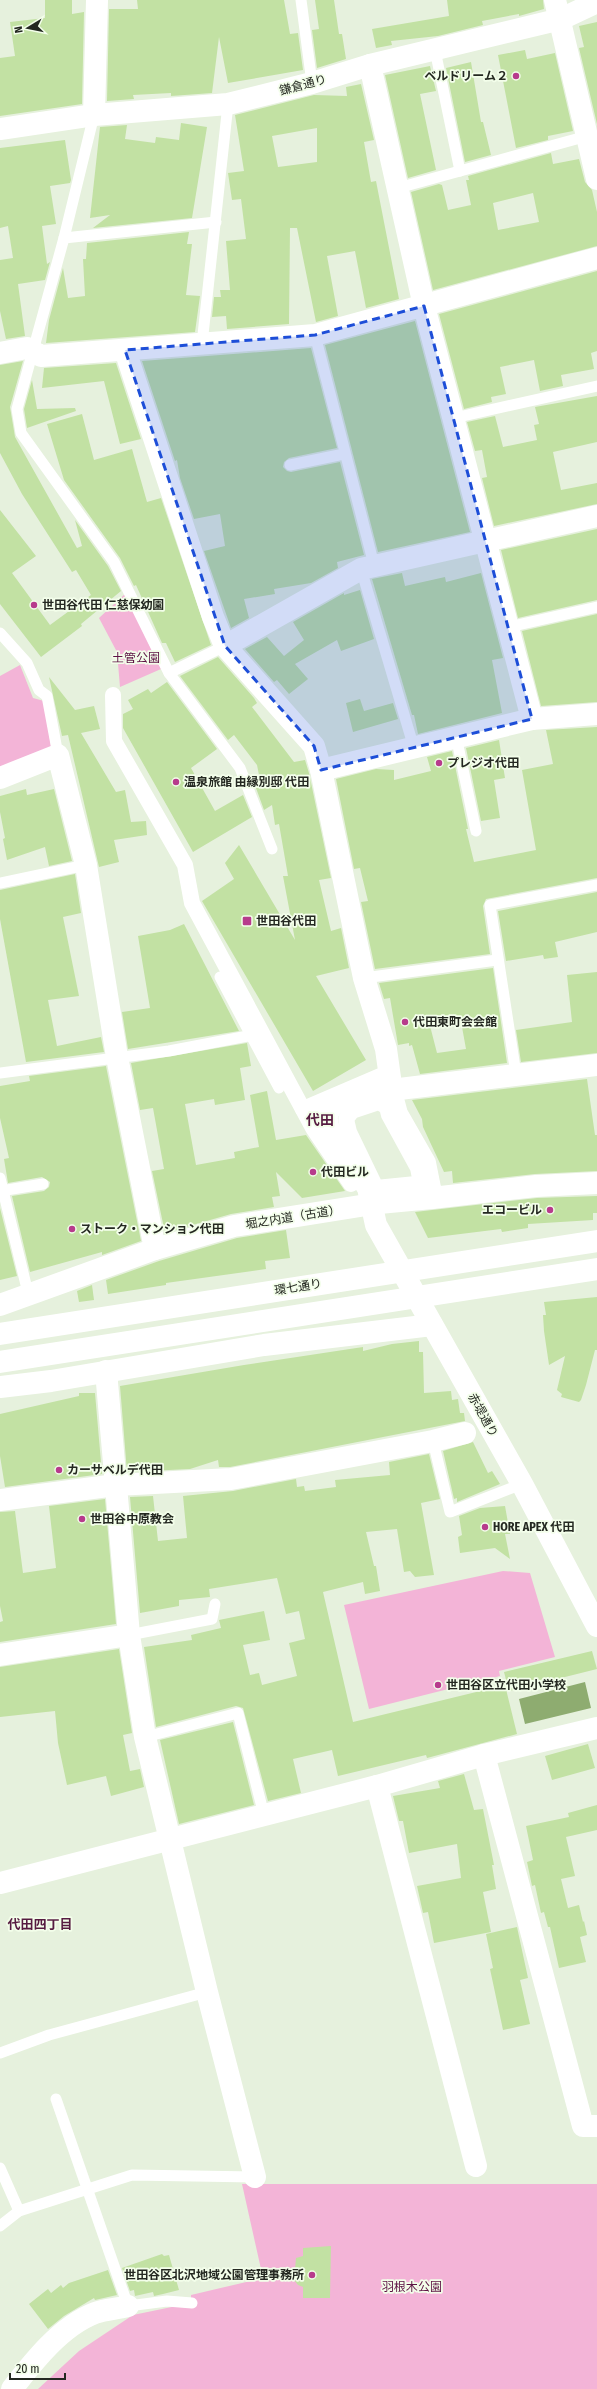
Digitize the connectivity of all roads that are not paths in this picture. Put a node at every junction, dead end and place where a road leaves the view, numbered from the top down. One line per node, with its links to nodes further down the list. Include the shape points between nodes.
1 (97, 0): 9 (street)
2 (301, 0): 7 (lane)
3 (597, 2): 4 (street, 鎌倉通り)
4 (558, 9): 5 (street, 鎌倉通り); 11 (street)
5 (435, 50): 6 (street, 鎌倉通り); 12 (lane)
6 (370, 65): 7 (street, 鎌倉通り); 14 (street)
7 (312, 83): 8 (street, 鎌倉通り)
8 (228, 104): 9 (street, 鎌倉通り); 15 (lane)
9 (94, 115): 10 (street, 鎌倉通り); 16 (lane)
10 (0, 129)
11 (592, 135): 12 (lane); 13 (street)
12 (460, 171): 14 (lane)
13 (597, 179)
14 (398, 188): 18 (street)
15 (216, 222): 16 (lane); 20 (lane)
16 (64, 238): 22 (lane)
17 (597, 258): 18 (street)
18 (424, 306): 19 (street); 25 (street)
19 (315, 336): 20 (street); 26 (lane)
20 (202, 344): 21 (street)
21 (125, 350): 22 (street, via 41,356); 34 (street)
22 (32, 352): 23 (street, via 26,348); 35 (lane, via 17,409 21,433 114,562)
23 (0, 353)
24 (597, 386): 25 (lane)
25 (454, 418): 29 (street)
26 (344, 454): 27 (lane); 30 (lane)
27 (290, 465)
28 (597, 516): 29 (street)
29 (486, 540): 30 (street); 32 (street)
30 (368, 567): 34 (street); 40 (lane)
31 (597, 607): 32 (lane)
32 (509, 627): 38 (street)
33 (0, 632): 41 (lane, via 27,663 39,690 48,696)
34 (226, 646): 35 (lane); 42 (street, via 314,746)
35 (169, 673): 45 (lane, via 240,768)
36 (113, 695): 59 (street, via 114,741 185,865 192,902)
37 (597, 714): 38 (street)
38 (532, 719): 39 (street)
39 (456, 736): 40 (street); 44 (lane)
40 (414, 748): 42 (street)
41 (58, 755): 43 (street); 46 (street)
42 (321, 770): 51 (street)
43 (0, 778)
44 (476, 831)
45 (272, 849)
46 (86, 865): 47 (lane); 53 (street)
47 (0, 883)
48 (597, 885): 49 (lane, via 490,905)
49 (497, 960): 51 (lane); 56 (lane)
50 (220, 977): 52 (lane)
51 (364, 978): 57 (street, via 386,1048)
52 (253, 1035): 53 (lane, via 169,1051); 58 (lane)
53 (117, 1057): 55 (lane); 69 (street)
54 (597, 1065): 56 (street)
55 (0, 1073)
56 (516, 1074): 57 (street)
57 (385, 1083): 59 (street); 66 (street, via 397,1114 425,1163); 67 (street, 赤堤通り, via 367,1094 335,1104 329,1110 326,1119 329,1129 368,1188)
58 (280, 1088)
59 (303, 1109): 64 (street)
60 (0, 1178): 65 (lane)
61 (392, 1183): 61 (street, via 416,1184 420,1177 418,1168 387,1107 379,1102 352,1112 346,1119 349,1132 376,1188)
62 (597, 1183): 66 (street, 堀之内道（古道）, via 536,1186)
63 (43, 1184): 65 (lane)
64 (351, 1184)
65 (1, 1191): 71 (lane)
66 (432, 1198): 67 (street, 堀之内道（古道）)
67 (370, 1204): 69 (street, 堀之内道（古道）, via 234,1226); 73 (street, 赤堤通り, via 376,1225)
68 (597, 1241): 74 (street, 環七通り)
69 (155, 1249): 71 (street, 堀之内道（古道）)
70 (597, 1269): 75 (street)
71 (28, 1293): 72 (street, 堀之内道（古道）)
72 (0, 1305)
73 (430, 1321): 76 (street); 80 (street, 赤堤通り)
74 (0, 1334)
75 (0, 1362)
76 (106, 1371): 77 (street, via 51,1382); 81 (street)
77 (0, 1387)
78 (465, 1433): 79 (street)
79 (432, 1441): 80 (lane, via 450,1512); 81 (street, via 231,1479)
80 (522, 1484): 84 (street, 赤堤通り)
81 (116, 1486): 82 (street); 85 (street)
82 (0, 1500)
83 (215, 1604): 85 (lane, via 212,1619)
84 (597, 1626)
85 (130, 1635): 86 (street); 88 (street)
86 (0, 1655)
87 (596, 1732): 89 (street)
88 (145, 1737): 91 (lane, via 238,1713); 92 (street)
89 (484, 1755): 90 (street); 97 (street, via 583,2126)
90 (377, 1786): 91 (street); 98 (street)
91 (264, 1815): 92 (street)
92 (169, 1840): 93 (street); 94 (street)
93 (0, 1883)
94 (207, 1992): 95 (lane, via 49,2035); 100 (street)
95 (0, 2053)
96 (56, 2099): 101 (lane)
97 (597, 2126)
98 (476, 2166)
99 (0, 2168): 102 (lane)
100 (255, 2177): 101 (lane, via 132,2175)
101 (89, 2190): 102 (lane); 105 (lane)
102 (20, 2211): 103 (lane)
103 (0, 2226)
104 (192, 2303): 105 (lane, via 167,2301)
105 (128, 2306): 106 (street, via 95,2313 62,2333 32,2362)
106 (12, 2389)

